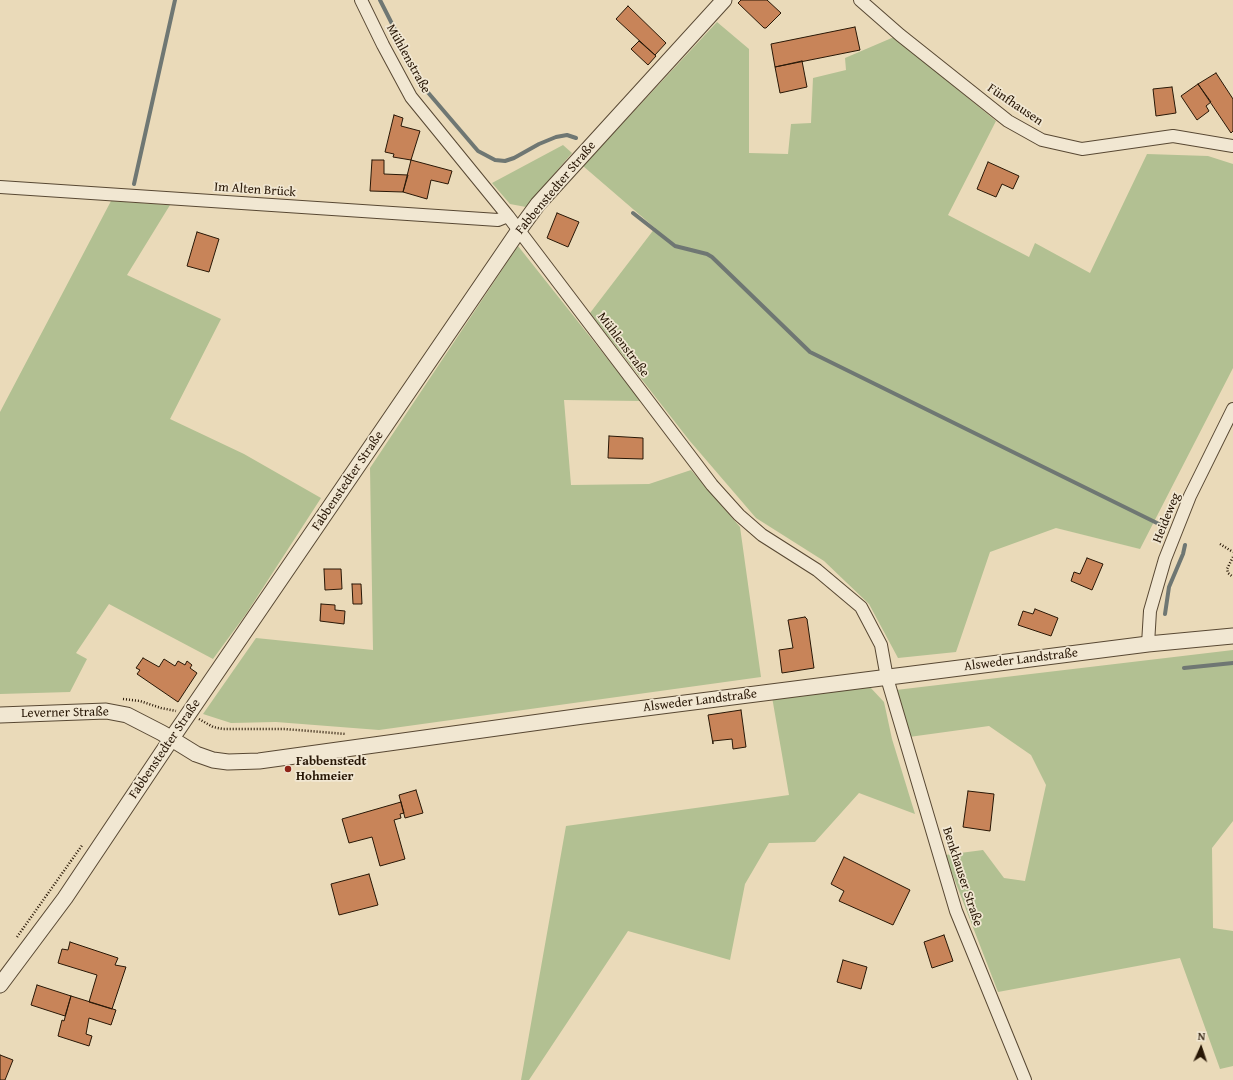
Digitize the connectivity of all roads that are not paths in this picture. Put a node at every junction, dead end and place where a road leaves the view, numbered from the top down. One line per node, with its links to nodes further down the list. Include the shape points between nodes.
1 (361, 0): 6 (street, Mühlenstraße, via 411,96)
2 (724, 0): 7 (street, Fabbenstedter Straße, via 538,204)
3 (860, 0): 4 (street, Fünfhausen, via 1008,121 1042,140 1082,149 1173,136)
4 (1233, 146)
5 (0, 187): 6 (street, Im Alten Brück, via 498,220)
6 (508, 216): 7 (street, Mühlenstraße)
7 (519, 230): 11 (street, Mühlenstraße, via 712,485 738,515 762,535 817,570 861,608 882,645); 13 (street, Fabbenstedter Straße)
8 (1233, 409): 10 (street, Heideweg, via 1190,496 1165,559 1150,611)
9 (1233, 636): 10 (street, Alsweder Landstraße)
10 (1148, 644): 11 (street, Alsweder Landstraße)
11 (887, 678): 13 (street, Alsweder Landstraße, via 583,716 259,762 213,760 196,754); 15 (street, Benkhauser Straße, via 956,910)
12 (0, 715): 13 (street, Leverner Straße, via 106,711 127,715)
13 (172, 738): 14 (street, Fabbenstedter Straße, via 65,898)
14 (0, 985)
15 (1025, 1080)

